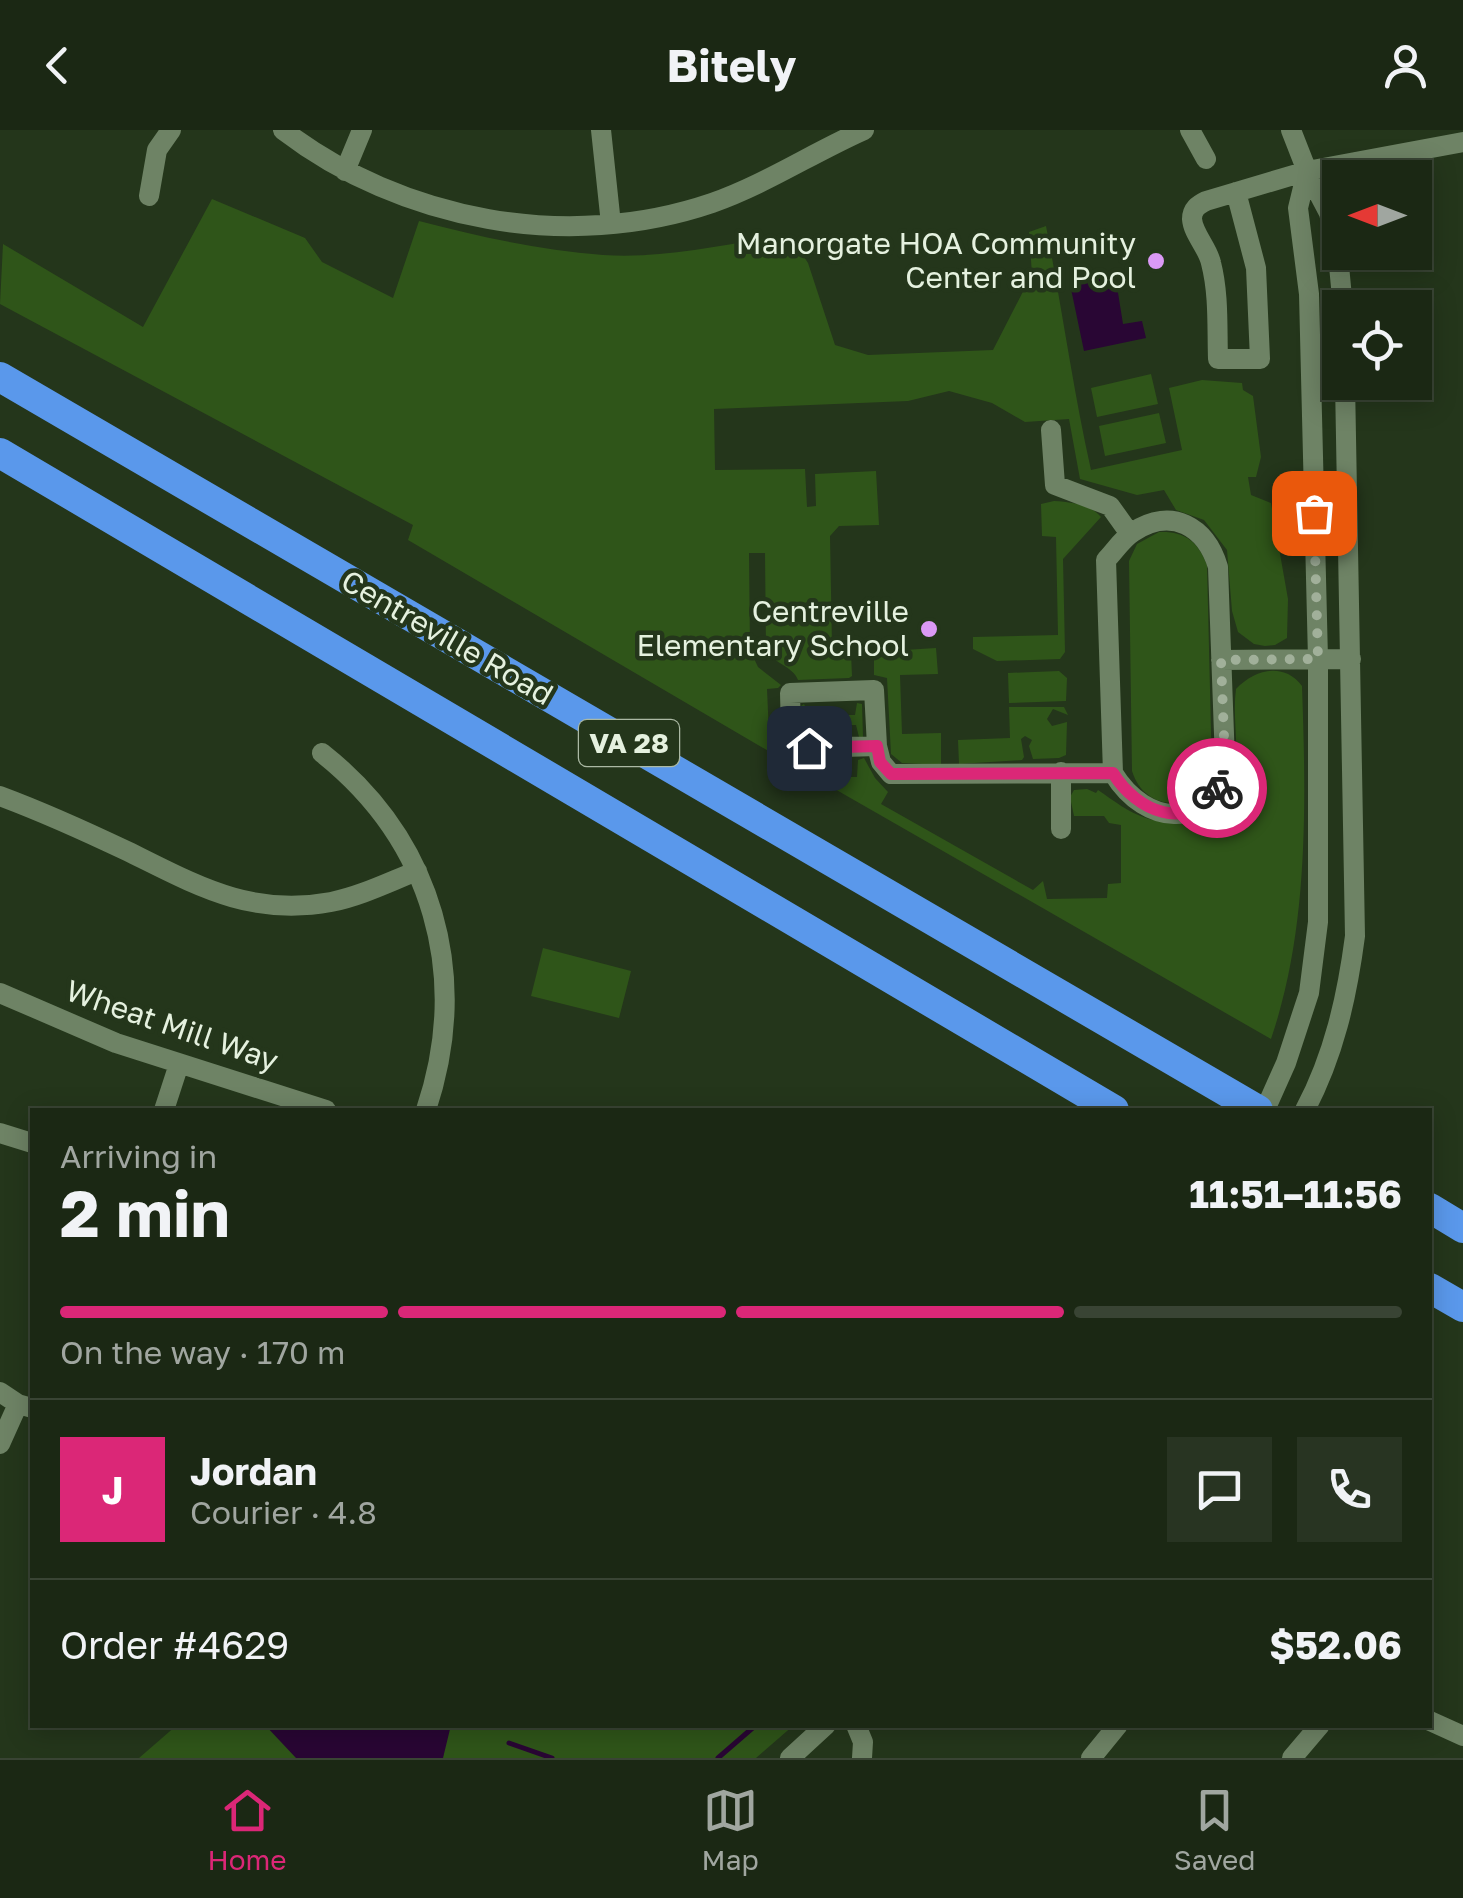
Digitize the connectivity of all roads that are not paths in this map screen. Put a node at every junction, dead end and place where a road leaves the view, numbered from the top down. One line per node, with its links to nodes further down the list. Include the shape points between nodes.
1 (171, 130): 13 (street, via 157,150)
2 (282, 130): 11 (street)
3 (362, 130): 11 (street)
4 (601, 130): 14 (street)
5 (864, 130): 14 (street, via 710,204)
6 (1190, 130): 9 (street)
7 (1291, 130): 10 (street)
8 (1463, 142): 10 (street)
9 (1206, 160)
10 (1306, 171): 12 (street); 15 (street, via 1329,214); 21 (street, via 1298,208 1309,294)
11 (345, 172): 14 (street, via 454,212 540,226)
12 (1236, 192): 12 (street, via 1199,205 1192,220 1215,280 1218,359 1260,359 1256,268)
13 (149, 196)
14 (611, 224)
15 (1341, 290)
16 (0, 377): 37 (highway, Centreville Road / VA 28)
17 (1345, 400): 22 (street)
18 (1051, 430): 20 (street, via 1054,485 1110,506)
19 (0, 453): 36 (highway, VA 28)
20 (1130, 534): 23 (street, via 1176,522 1193,527 1212,546); 27 (street, via 1106,560)
21 (1318, 659): 22 (street); 23 (street); 38 (street, via 1318,922 1308,993 1286,1063)
22 (1352, 659): 39 (street, via 1356,936 1337,1032)
23 (1221, 660): 27 (street, via 1225,762 1214,794 1196,810 1167,814 1138,803)
24 (877, 746): 24 (street, via 798,744 791,732 790,693 874,690); 26 (street, via 891,774)
25 (322, 752): 30 (street, via 381,810)
26 (1061, 772): 27 (street); 29 (street)
27 (1113, 773)
28 (0, 796): 30 (street, via 242,902 326,903)
29 (1061, 829)
30 (417, 870): 35 (street, via 436,926 445,996 441,1052)
31 (0, 994): 32 (street, Wheat Mill Way)
32 (179, 1064): 33 (street); 34 (street, Wheat Mill Way)
33 (165, 1108)
34 (320, 1108)
35 (427, 1108)
36 (1111, 1108)
37 (1258, 1108)
38 (1262, 1108)
39 (1306, 1108)
40 (0, 1133): 41 (street)
41 (30, 1142)
42 (1432, 1209): 43 (highway)
43 (1463, 1228)
44 (1432, 1289): 45 (highway)
45 (1463, 1308)
46 (17, 1401): 47 (street)
47 (2, 1433)
48 (1432, 1722): 53 (street)
49 (823, 1728): 54 (street)
50 (857, 1728): 55 (street)
51 (1116, 1728): 56 (street)
52 (1317, 1728): 57 (street)
53 (1463, 1736)
54 (792, 1757)
55 (862, 1758)
56 (1091, 1758)
57 (1292, 1758)

